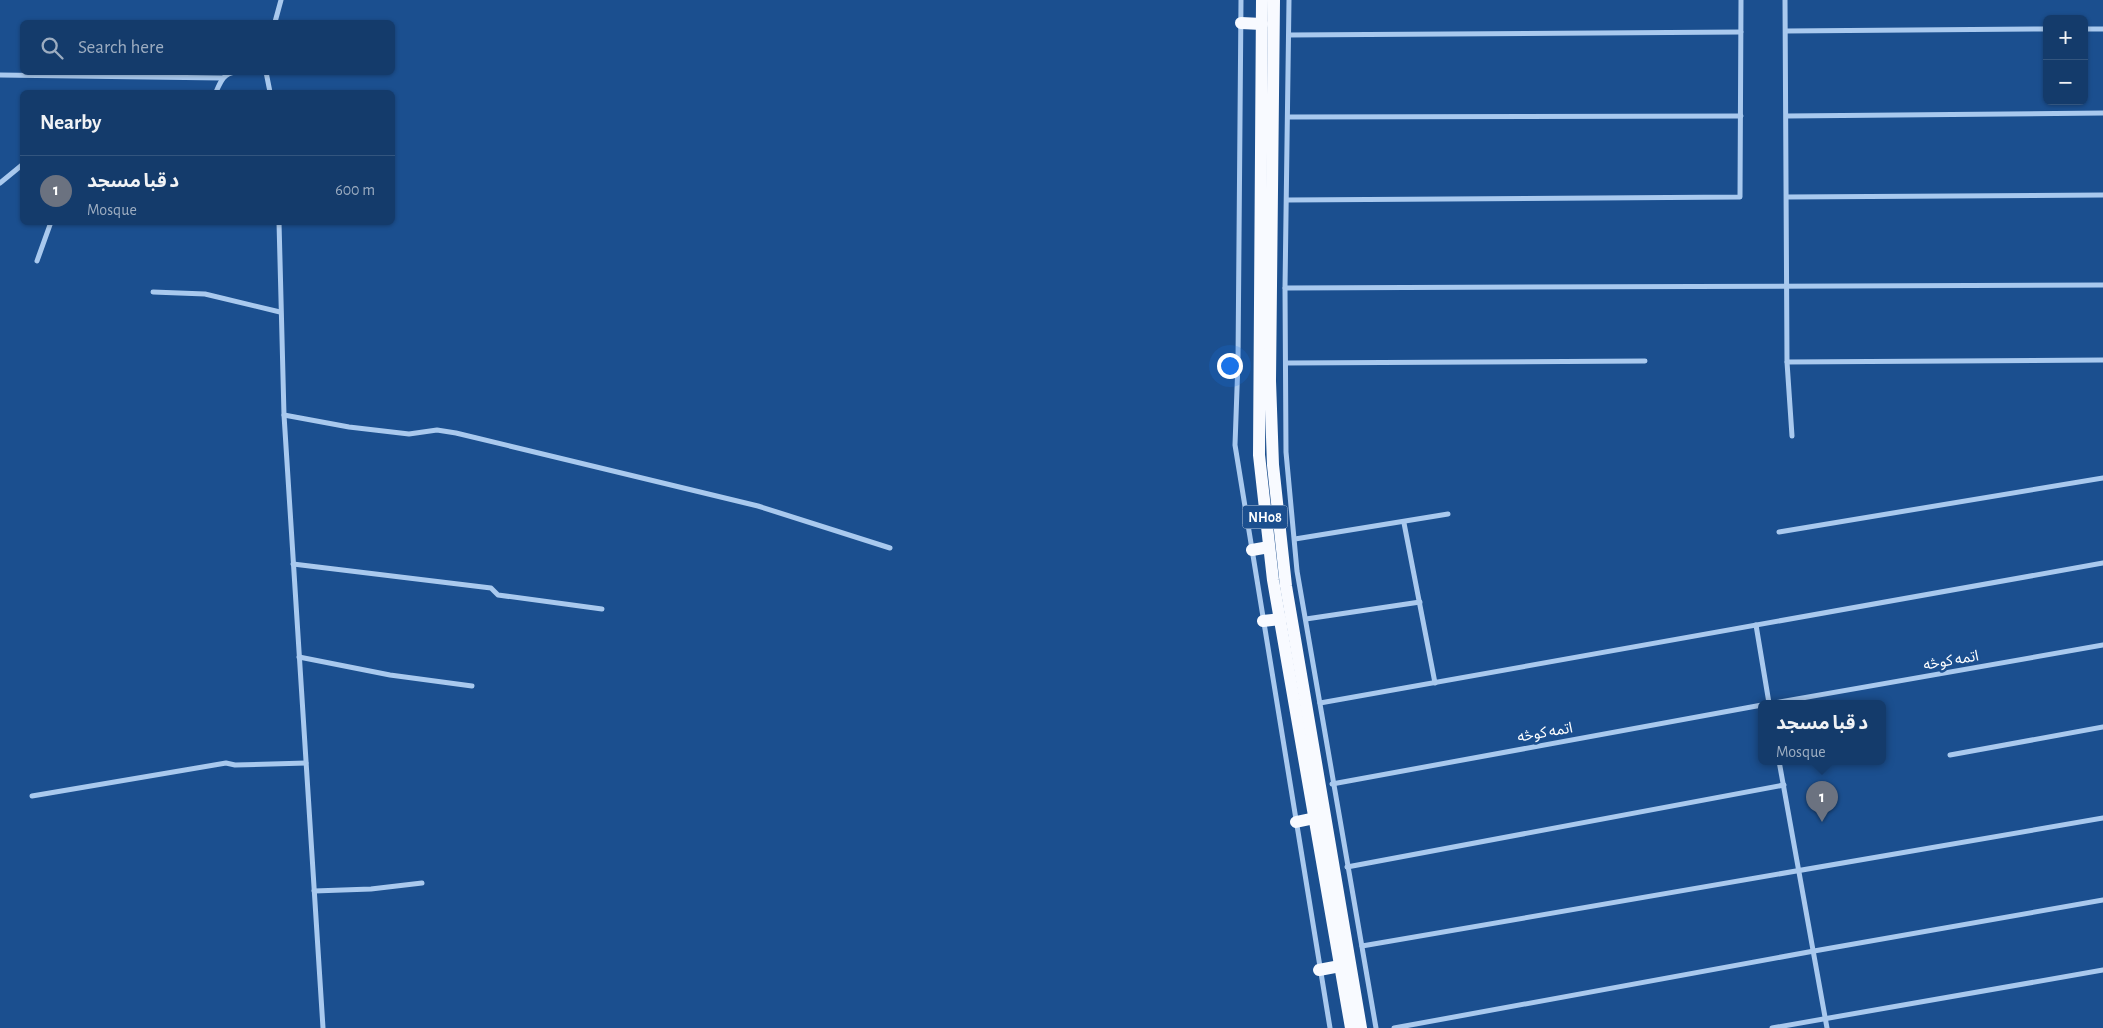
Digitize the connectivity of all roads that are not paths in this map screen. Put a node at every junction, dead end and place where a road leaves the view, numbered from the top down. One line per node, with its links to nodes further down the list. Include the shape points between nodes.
1 (280, 0): 8 (street)
2 (1241, 0): 9 (street)
3 (1262, 0): 10 (highway, NH08)
4 (1274, 0): 94 (highway, NH08, via 1270,381 1274,483 1286,586)
5 (1289, 0): 16 (street)
6 (1741, 0): 15 (street)
7 (1786, 0): 14 (street)
8 (275, 20)
9 (1241, 23): 10 (highway); 53 (street, via 1235,445)
10 (1262, 24): 51 (highway, NH08, via 1258,433)
11 (2043, 29): 14 (street)
12 (2088, 29): 13 (street)
13 (2103, 29)
14 (1786, 31): 25 (street)
15 (1741, 32): 16 (street); 24 (street)
16 (1290, 34): 26 (street)
17 (0, 75): 20 (street)
18 (226, 75): 20 (street)
19 (267, 75): 22 (street)
20 (222, 78): 21 (street)
21 (217, 90)
22 (270, 90)
23 (2103, 113): 25 (street)
24 (1741, 116): 26 (street); 31 (street, via 1740,197)
25 (1786, 116): 30 (street)
26 (1288, 117): 31 (street)
27 (20, 167): 28 (street)
28 (0, 183)
29 (2103, 195): 30 (street)
30 (1786, 198): 36 (street)
31 (1288, 200): 37 (street)
32 (50, 225): 34 (street)
33 (279, 225): 39 (street)
34 (37, 261)
35 (2103, 285): 36 (street)
36 (1787, 286): 37 (street); 42 (street)
37 (1285, 288): 43 (street)
38 (153, 292): 39 (street, via 204,294)
39 (280, 312): 44 (street)
40 (2103, 360): 42 (street)
41 (1645, 361): 43 (street)
42 (1787, 362): 45 (street)
43 (1287, 363): 50 (street, via 1286,452)
44 (284, 415): 52 (street, via 409,434 437,430 456,432 758,506); 55 (street)
45 (1792, 436)
46 (2103, 478): 49 (street)
47 (1448, 514): 48 (street)
48 (1404, 523): 50 (street); 56 (street)
49 (1779, 532)
50 (1295, 539): 59 (street)
51 (1269, 547): 53 (highway); 58 (highway, NH08)
52 (890, 548)
53 (1252, 550): 60 (street)
54 (2103, 562): 61 (street)
55 (293, 564): 57 (street, via 491,588 498,595); 63 (street)
56 (1420, 602): 59 (street); 64 (street)
57 (602, 609)
58 (1280, 619): 60 (highway); 77 (highway, NH08)
59 (1306, 619): 68 (street)
60 (1263, 621): 79 (street)
61 (1756, 625): 64 (street); 66 (street)
62 (2103, 645): 67 (street, اتمه کوڅه)
63 (298, 657): 65 (street); 72 (street)
64 (1435, 684): 68 (street)
65 (472, 686)
66 (1768, 700)
67 (1791, 700)
68 (1320, 703): 74 (street)
69 (1758, 706): 74 (street, اتمه کوڅه)
70 (2103, 728): 71 (street)
71 (1950, 755)
72 (306, 763): 76 (street, via 226,763); 83 (street)
73 (1780, 765): 75 (street)
74 (1332, 784): 80 (street)
75 (1784, 784): 80 (street); 81 (street)
76 (32, 796)
77 (1315, 818): 79 (highway); 87 (highway, NH08)
78 (2103, 818): 81 (street)
79 (1296, 822): 88 (street)
80 (1347, 867): 85 (street)
81 (1799, 870): 85 (street); 86 (street)
82 (422, 883): 83 (street)
83 (314, 891): 91 (street)
84 (2103, 900): 86 (street)
85 (1362, 946): 95 (street)
86 (1814, 950): 90 (street); 96 (street)
87 (1340, 966): 88 (highway); 93 (highway, NH08)
88 (1319, 970): 92 (street)
89 (2103, 970): 90 (street)
90 (1825, 1018): 97 (street); 98 (street)
91 (324, 1028)
92 (1330, 1028)
93 (1351, 1028)
94 (1361, 1028)
95 (1376, 1028)
96 (1394, 1028)
97 (1772, 1028)
98 (1827, 1028)

